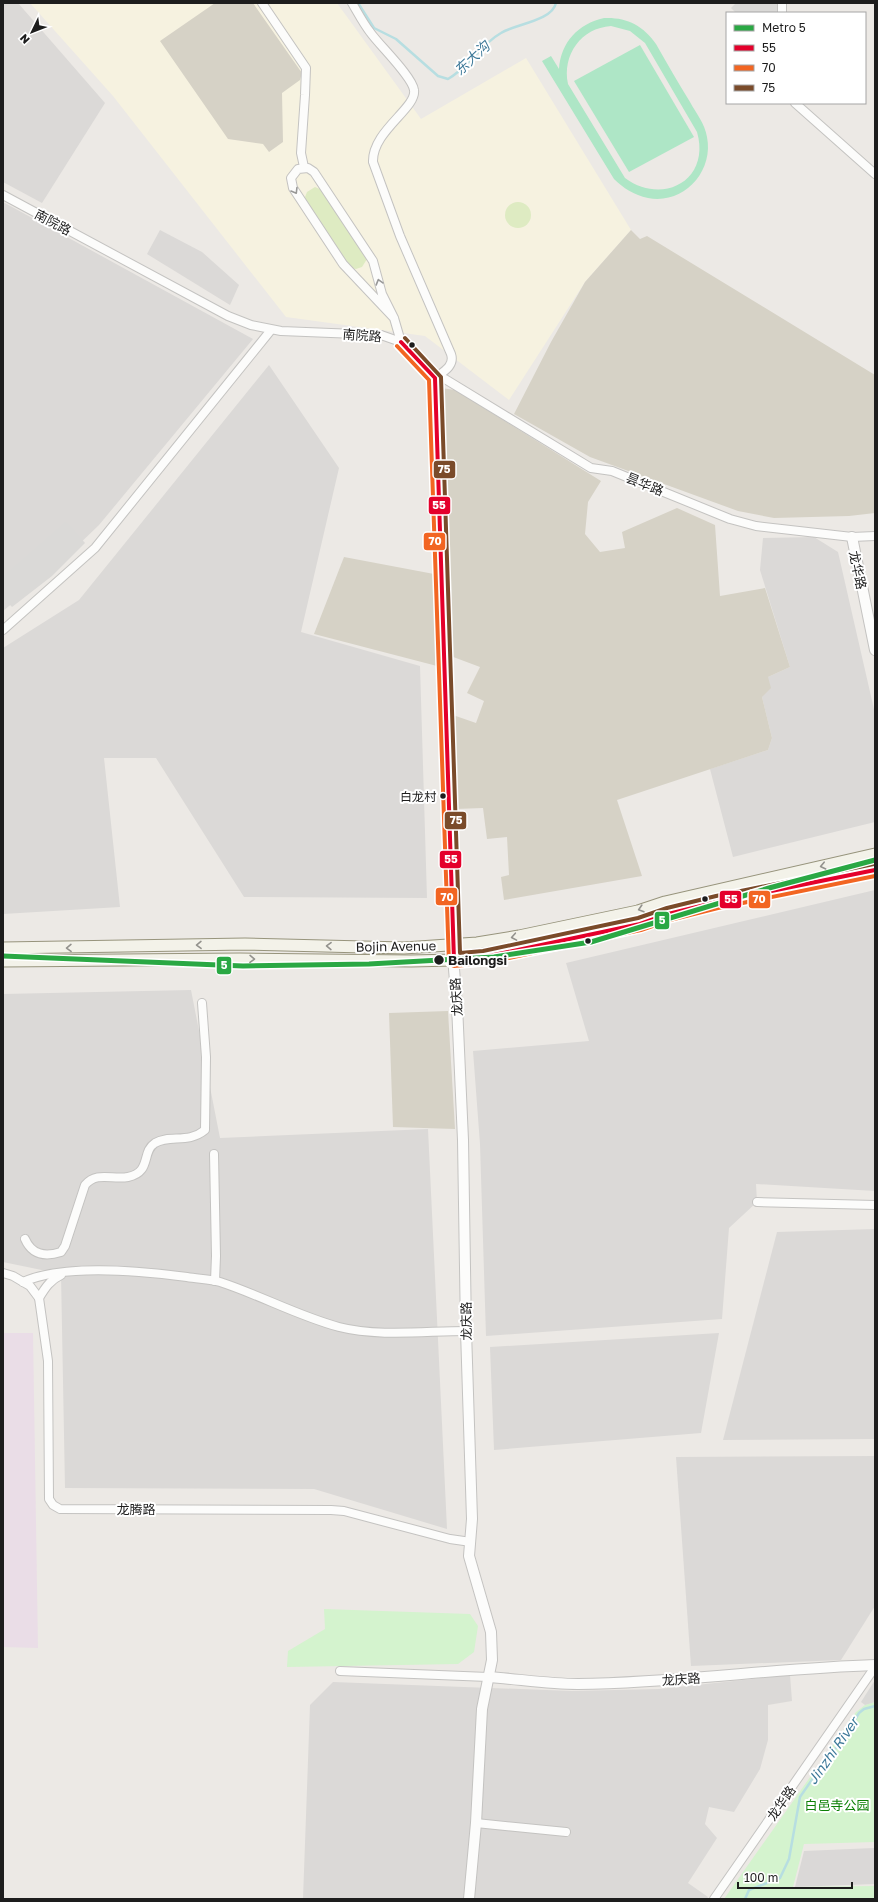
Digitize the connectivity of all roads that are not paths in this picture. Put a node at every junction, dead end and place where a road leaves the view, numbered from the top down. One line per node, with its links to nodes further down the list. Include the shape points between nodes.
1 (262, 3): 4 (street, via 306,68 301,154)
2 (352, 3): 10 (street, via 370,32 408,79 415,92 410,103 378,140 373,162 400,236 451,354 450,365)
3 (796, 104): 5 (street)
4 (304, 167): 7 (street, one-way to 4, via 382,294 373,261 314,172); 7 (street, one-way to 7, via 292,174 293,188 343,264)
5 (875, 174)
6 (3, 195): 8 (street, 南院路, via 228,316)
7 (394, 318): 9 (street)
8 (271, 330): 9 (street, 南院路, via 381,335); 13 (street, via 95,548)
9 (401, 342): 10 (street, 南院路)
10 (435, 378): 12 (street, 昙华路, via 445,379 591,468 612,471 730,519 756,526); 19 (street)
11 (875, 536): 12 (street, 昙华路)
12 (852, 537): 14 (street, 龙华路)
13 (3, 630)
14 (875, 650)
15 (875, 854): 17 (main road, Bojin Avenue, one-way to 17)
16 (875, 870): 18 (main road, Bojin Avenue)
17 (679, 899): 18 (main road, via 678,907); 19 (main road, Bojin Avenue, one-way to 19, via 518,936 477,944)
18 (683, 911): 21 (main road, Bojin Avenue, via 640,924 484,957)
19 (452, 945): 20 (main road, Bojin Avenue, one-way to 20, via 404,948 245,944); 21 (street, 龙庆路)
20 (3, 948)
21 (454, 960): 22 (main road, Bojin Avenue, one-way to 21); 33 (street, 龙庆路, via 463,1140)
22 (3, 961)
23 (202, 1003): 27 (street, via 206,1057 205,1130 192,1138 156,1142 150,1148 144,1168 137,1174 90,1179 85,1185 61,1252 53,1255 36,1254)
24 (214, 1154): 30 (street)
25 (756, 1202): 26 (street)
26 (875, 1205)
27 (24, 1239)
28 (65, 1272): 30 (street, via 110,1270); 31 (street, via 37,1276); 32 (street, via 46,1286)
29 (3, 1273): 31 (street)
30 (215, 1281): 33 (street, via 340,1327 376,1332)
31 (23, 1282): 32 (street, via 30,1286)
32 (39, 1298): 34 (street, 龙腾路, via 48,1361 49,1499 60,1509 344,1511 450,1539)
33 (466, 1331): 34 (street, 龙庆路)
34 (471, 1542): 37 (street, 龙庆路, via 469,1556 491,1632 492,1660)
35 (875, 1666): 37 (street, 龙庆路, via 836,1666 577,1684); 41 (street, 龙华路)
36 (340, 1671): 37 (street, 龙庆路)
37 (488, 1677): 38 (street, 龙庆路, via 482,1709)
38 (476, 1823): 39 (street); 40 (street, 龙庆路)
39 (566, 1832)
40 (469, 1899)
41 (714, 1899)

